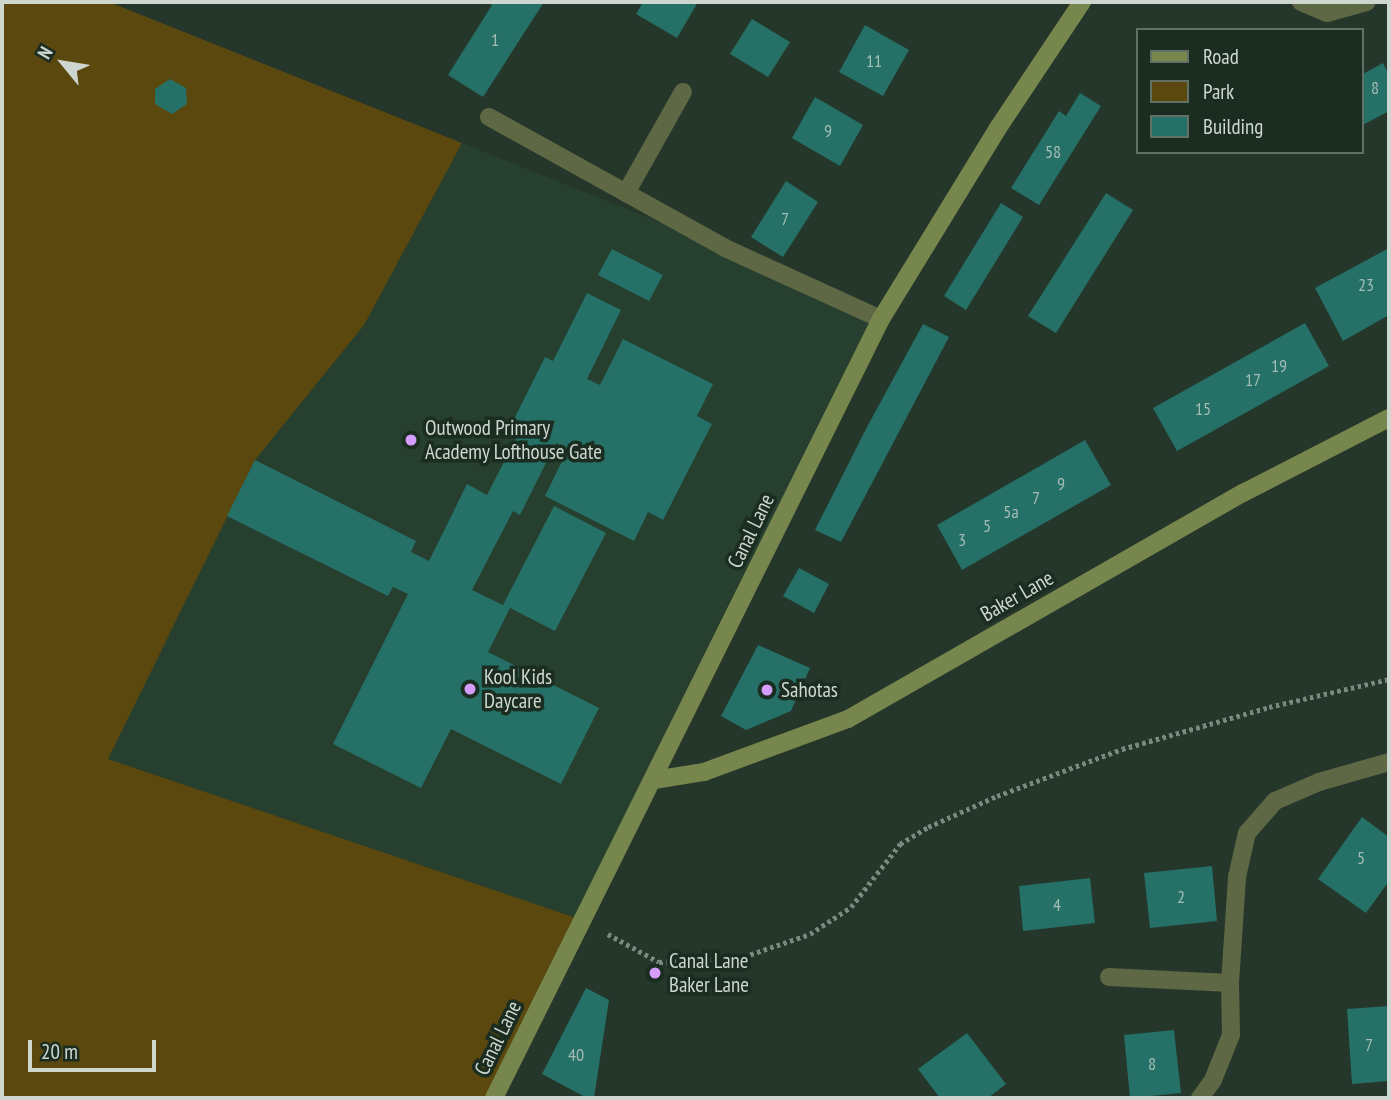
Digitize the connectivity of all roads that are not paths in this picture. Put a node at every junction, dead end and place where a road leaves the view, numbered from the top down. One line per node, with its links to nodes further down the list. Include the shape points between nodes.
1 (1082, 2): 7 (street, Canal Lane)
2 (1301, 2): 3 (street, via 1328,13)
3 (1367, 2)
4 (683, 92): 6 (street)
5 (489, 117): 6 (street)
6 (626, 192): 7 (street, via 725,248)
7 (881, 319): 10 (street, Canal Lane)
8 (1389, 418): 10 (street, Baker Lane, via 1243,493 848,719 704,772)
9 (1389, 762): 12 (street, via 1319,782 1275,801 1247,834 1237,877)
10 (654, 780): 13 (street, Canal Lane)
11 (1109, 976): 12 (street)
12 (1230, 983): 14 (street, via 1231,1035 1213,1080)
13 (494, 1098)
14 (1200, 1098)

